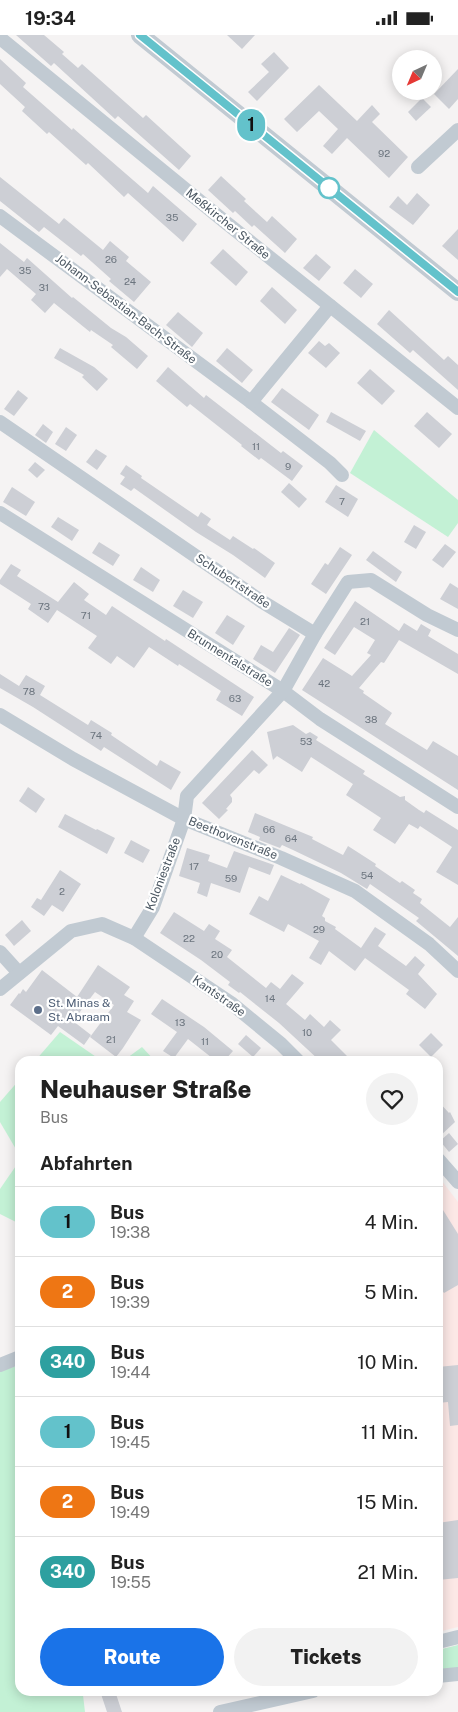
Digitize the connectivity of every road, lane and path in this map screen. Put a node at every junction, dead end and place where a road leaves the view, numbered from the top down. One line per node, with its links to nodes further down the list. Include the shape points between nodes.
1 (140, 35): 6 (street)
2 (0, 38): 7 (street, Meßkircher Straße)
3 (458, 129): 4 (street)
4 (418, 167)
5 (0, 216): 8 (street, Johann-Sebastian-Bach-Straße)
6 (458, 292)
7 (330, 306): 8 (street); 9 (street, Meßkircher Straße)
8 (251, 402): 11 (street, Johann-Sebastian-Bach-Straße)
9 (458, 408)
10 (0, 422): 14 (street, Schubertstraße, via 261,601)
11 (342, 475)
12 (0, 513): 15 (street, Brunnentalstraße)
13 (458, 630): 14 (street, via 371,580 348,582)
14 (315, 634): 15 (street, Koloniestraße)
15 (283, 691): 17 (street, Brunnentalstraße, via 320,719); 18 (street, Koloniestraße, via 187,795)
16 (0, 715): 18 (street, Beethovenstraße)
17 (458, 807)
18 (184, 819): 19 (street, Koloniestraße, via 153,907); 21 (street, Beethovenstraße, via 281,857 354,891 429,944)
19 (134, 938): 22 (street, via 102,923 71,931); 24 (street, Kantstraße, via 231,1003)
20 (0, 952): 22 (street)
21 (458, 971)
22 (20, 973): 23 (street)
23 (0, 989)
24 (293, 1056)
25 (443, 1165): 26 (street)
26 (458, 1182)
27 (15, 1359): 28 (street)
28 (0, 1365)
29 (458, 1637): 30 (street)
30 (443, 1641)
31 (458, 1674): 32 (street)
32 (443, 1676)
33 (291, 1696): 34 (street)
34 (220, 1712)

